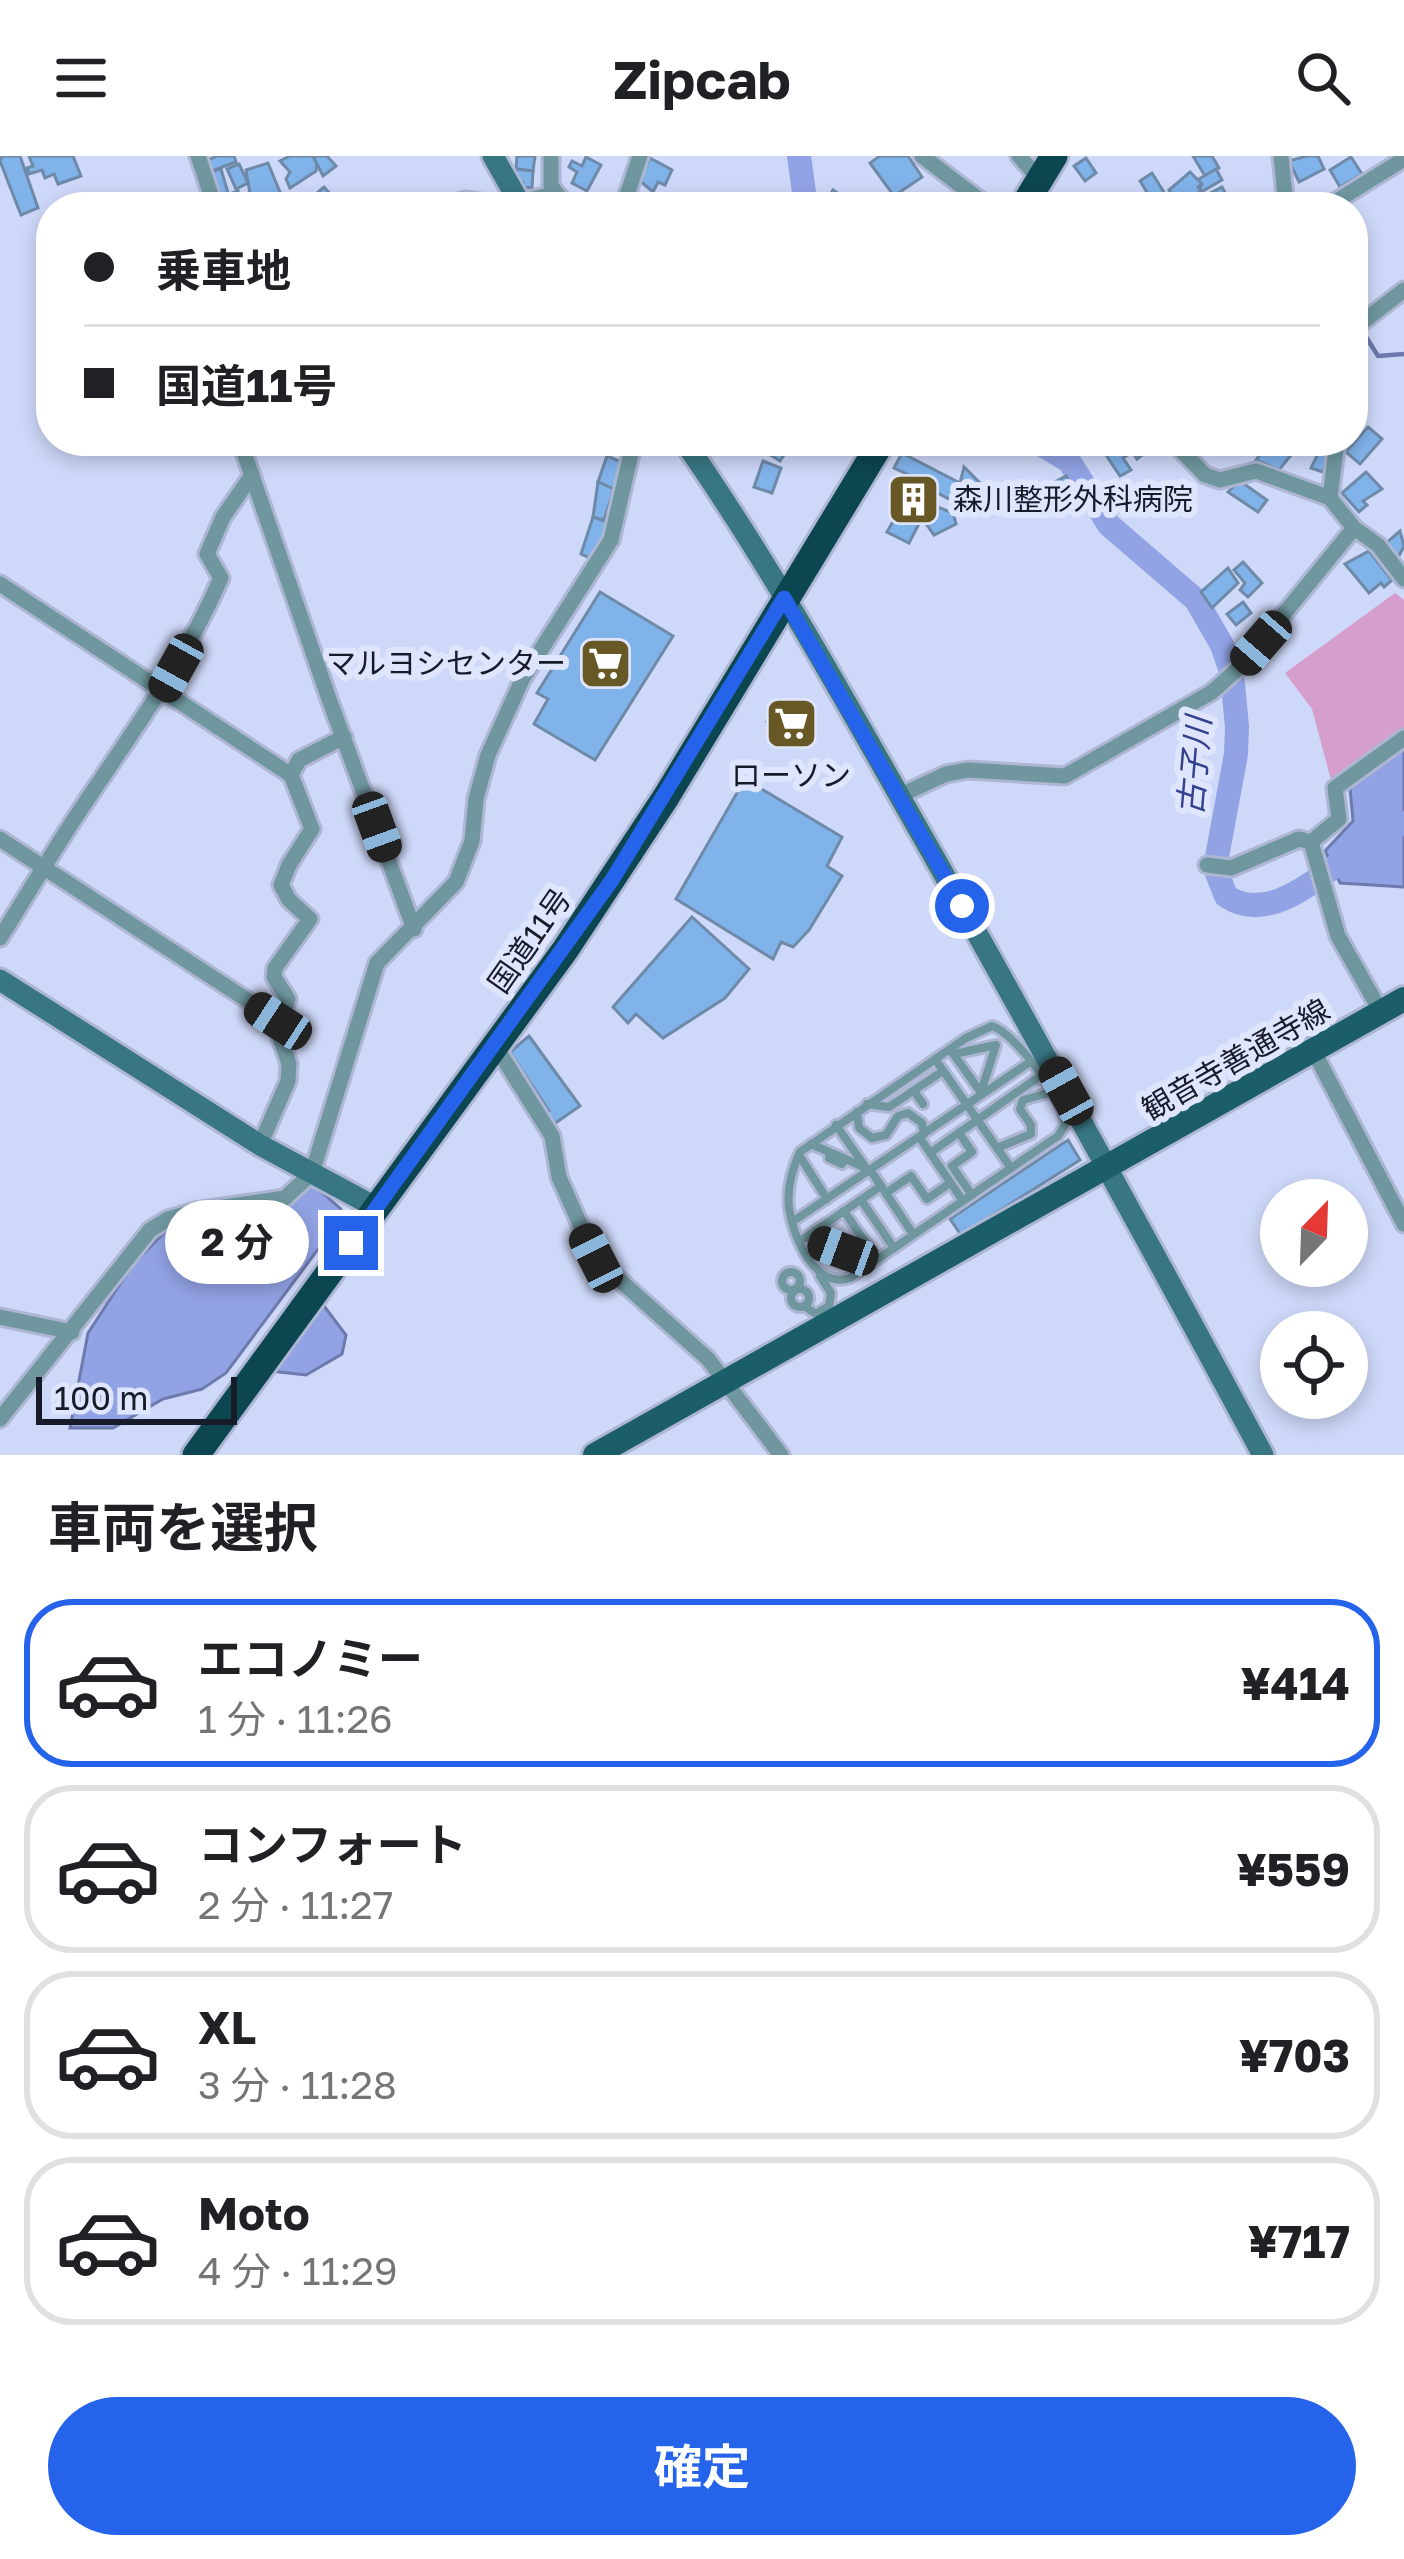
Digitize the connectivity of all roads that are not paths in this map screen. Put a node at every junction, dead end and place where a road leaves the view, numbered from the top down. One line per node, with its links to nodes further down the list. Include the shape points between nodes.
1 (198, 156): 10 (street)
2 (493, 156): 11 (street)
3 (551, 156): 12 (street)
4 (640, 156): 13 (street)
5 (922, 156): 14 (street)
6 (1019, 156): 9 (street)
7 (1281, 156): 15 (street)
8 (1404, 159): 16 (street)
9 (1047, 168)
10 (210, 192)
11 (513, 192)
12 (555, 192)
13 (628, 192)
14 (969, 192)
15 (1285, 192)
16 (1351, 192)
17 (1404, 290): 18 (street)
18 (1368, 317)
19 (245, 456): 25 (street)
20 (631, 456): 40 (street, via 611,540 523,678 488,755 456,882)
21 (694, 456): 30 (street)
22 (873, 456): 30 (highway, 国道11号)
23 (1187, 456): 26 (street, via 1220,480 1256,471)
24 (1335, 456): 26 (street)
25 (252, 475): 31 (street, via 207,554 220,578); 32 (street)
26 (1330, 498): 27 (street)
27 (1354, 528): 28 (street); 35 (street, via 1212,692 1065,776 968,770)
28 (1404, 579)
29 (0, 584): 31 (street)
30 (784, 598): 35 (street); 48 (highway, 国道11号, via 666,797)
31 (164, 689): 34 (street); 39 (street)
32 (344, 737): 34 (street, via 298,760); 40 (street)
33 (1404, 738): 37 (street, via 1335,788 1339,819)
34 (291, 775): 46 (street, via 312,829 281,885 310,919 275,968 288,999)
35 (899, 796): 45 (street)
36 (0, 839): 39 (street)
37 (1311, 842): 38 (street, via 1299,839 1231,868); 44 (street, via 1338,936)
38 (1207, 865)
39 (45, 867): 41 (street); 46 (street)
40 (414, 929): 74 (street, via 377,963)
41 (0, 938)
42 (0, 980): 67 (street)
43 (1404, 999): 44 (main road, 観音寺善通寺線)
44 (1381, 1012): 49 (main road, 観音寺善通寺線)
45 (1024, 1016): 47 (lane); 71 (street)
46 (278, 1021): 67 (street, via 288,1081)
47 (1002, 1029): 50 (lane, via 984,1028); 52 (lane)
48 (496, 1047): 80 (highway, 国道11号); 94 (street, via 552,1136 570,1208 596,1258)
49 (1313, 1050): 71 (main road, 観音寺善通寺線); 83 (street)
50 (952, 1052): 51 (lane); 57 (lane); 57 (lane, via 996,1045)
51 (934, 1059): 53 (lane); 58 (lane)
52 (1030, 1062): 54 (lane); 57 (lane)
53 (943, 1071): 55 (lane); 60 (lane)
54 (1040, 1076): 56 (lane); 62 (lane)
55 (914, 1090): 58 (lane, via 889,1107); 59 (lane)
56 (1052, 1092): 68 (lane, via 1023,1100 1030,1134); 72 (lane, via 1065,1125)
57 (982, 1094): 60 (lane)
58 (867, 1104): 61 (lane)
59 (923, 1104)
60 (968, 1106): 62 (lane); 65 (lane)
61 (857, 1111): 63 (lane); 65 (lane, via 856,1124 872,1138 908,1113 922,1123)
62 (978, 1120): 64 (lane); 68 (lane)
63 (836, 1125): 66 (lane); 73 (lane)
64 (959, 1133): 69 (lane); 77 (lane, via 972,1152 952,1166)
65 (922, 1136): 69 (lane); 73 (lane)
66 (810, 1143): 70 (lane); 73 (lane)
67 (260, 1145): 74 (street)
68 (997, 1148): 72 (lane)
69 (930, 1153): 75 (lane)
70 (799, 1155): 78 (lane); 82 (lane, via 789,1192)
71 (1109, 1166): 94 (main road, 観音寺善通寺線); 99 (street)
72 (1011, 1168): 77 (lane)
73 (868, 1170): 76 (lane); 78 (lane)
74 (313, 1173): 80 (street); 93 (street, via 285,1198 196,1211 150,1231)
75 (950, 1183): 76 (lane, via 927,1199 911,1176); 77 (lane)
76 (884, 1190): 79 (lane); 85 (lane)
77 (967, 1198): 85 (lane)
78 (827, 1199): 82 (lane)
79 (861, 1200): 81 (lane); 84 (lane)
80 (377, 1208): 96 (highway, 国道11号)
81 (844, 1211): 84 (lane); 86 (lane)
82 (792, 1222): 86 (lane)
83 (1404, 1225)
84 (872, 1226): 87 (lane); 88 (lane)
85 (913, 1234): 87 (lane)
86 (803, 1239): 88 (lane); 89 (lane)
87 (894, 1247): 88 (lane)
88 (875, 1260): 89 (lane, via 842,1281)
89 (816, 1270): 90 (lane); 91 (lane, via 831,1293 829,1306 816,1314 796,1306)
90 (800, 1277): 91 (lane); 91 (lane, via 790,1272 782,1279 785,1289)
91 (796, 1289)
92 (0, 1317): 93 (street)
93 (72, 1332): 95 (street)
94 (728, 1381): 97 (main road, 観音寺善通寺線); 98 (street)
95 (0, 1419)
96 (196, 1455)
97 (595, 1455)
98 (781, 1455)
99 (1263, 1455)

